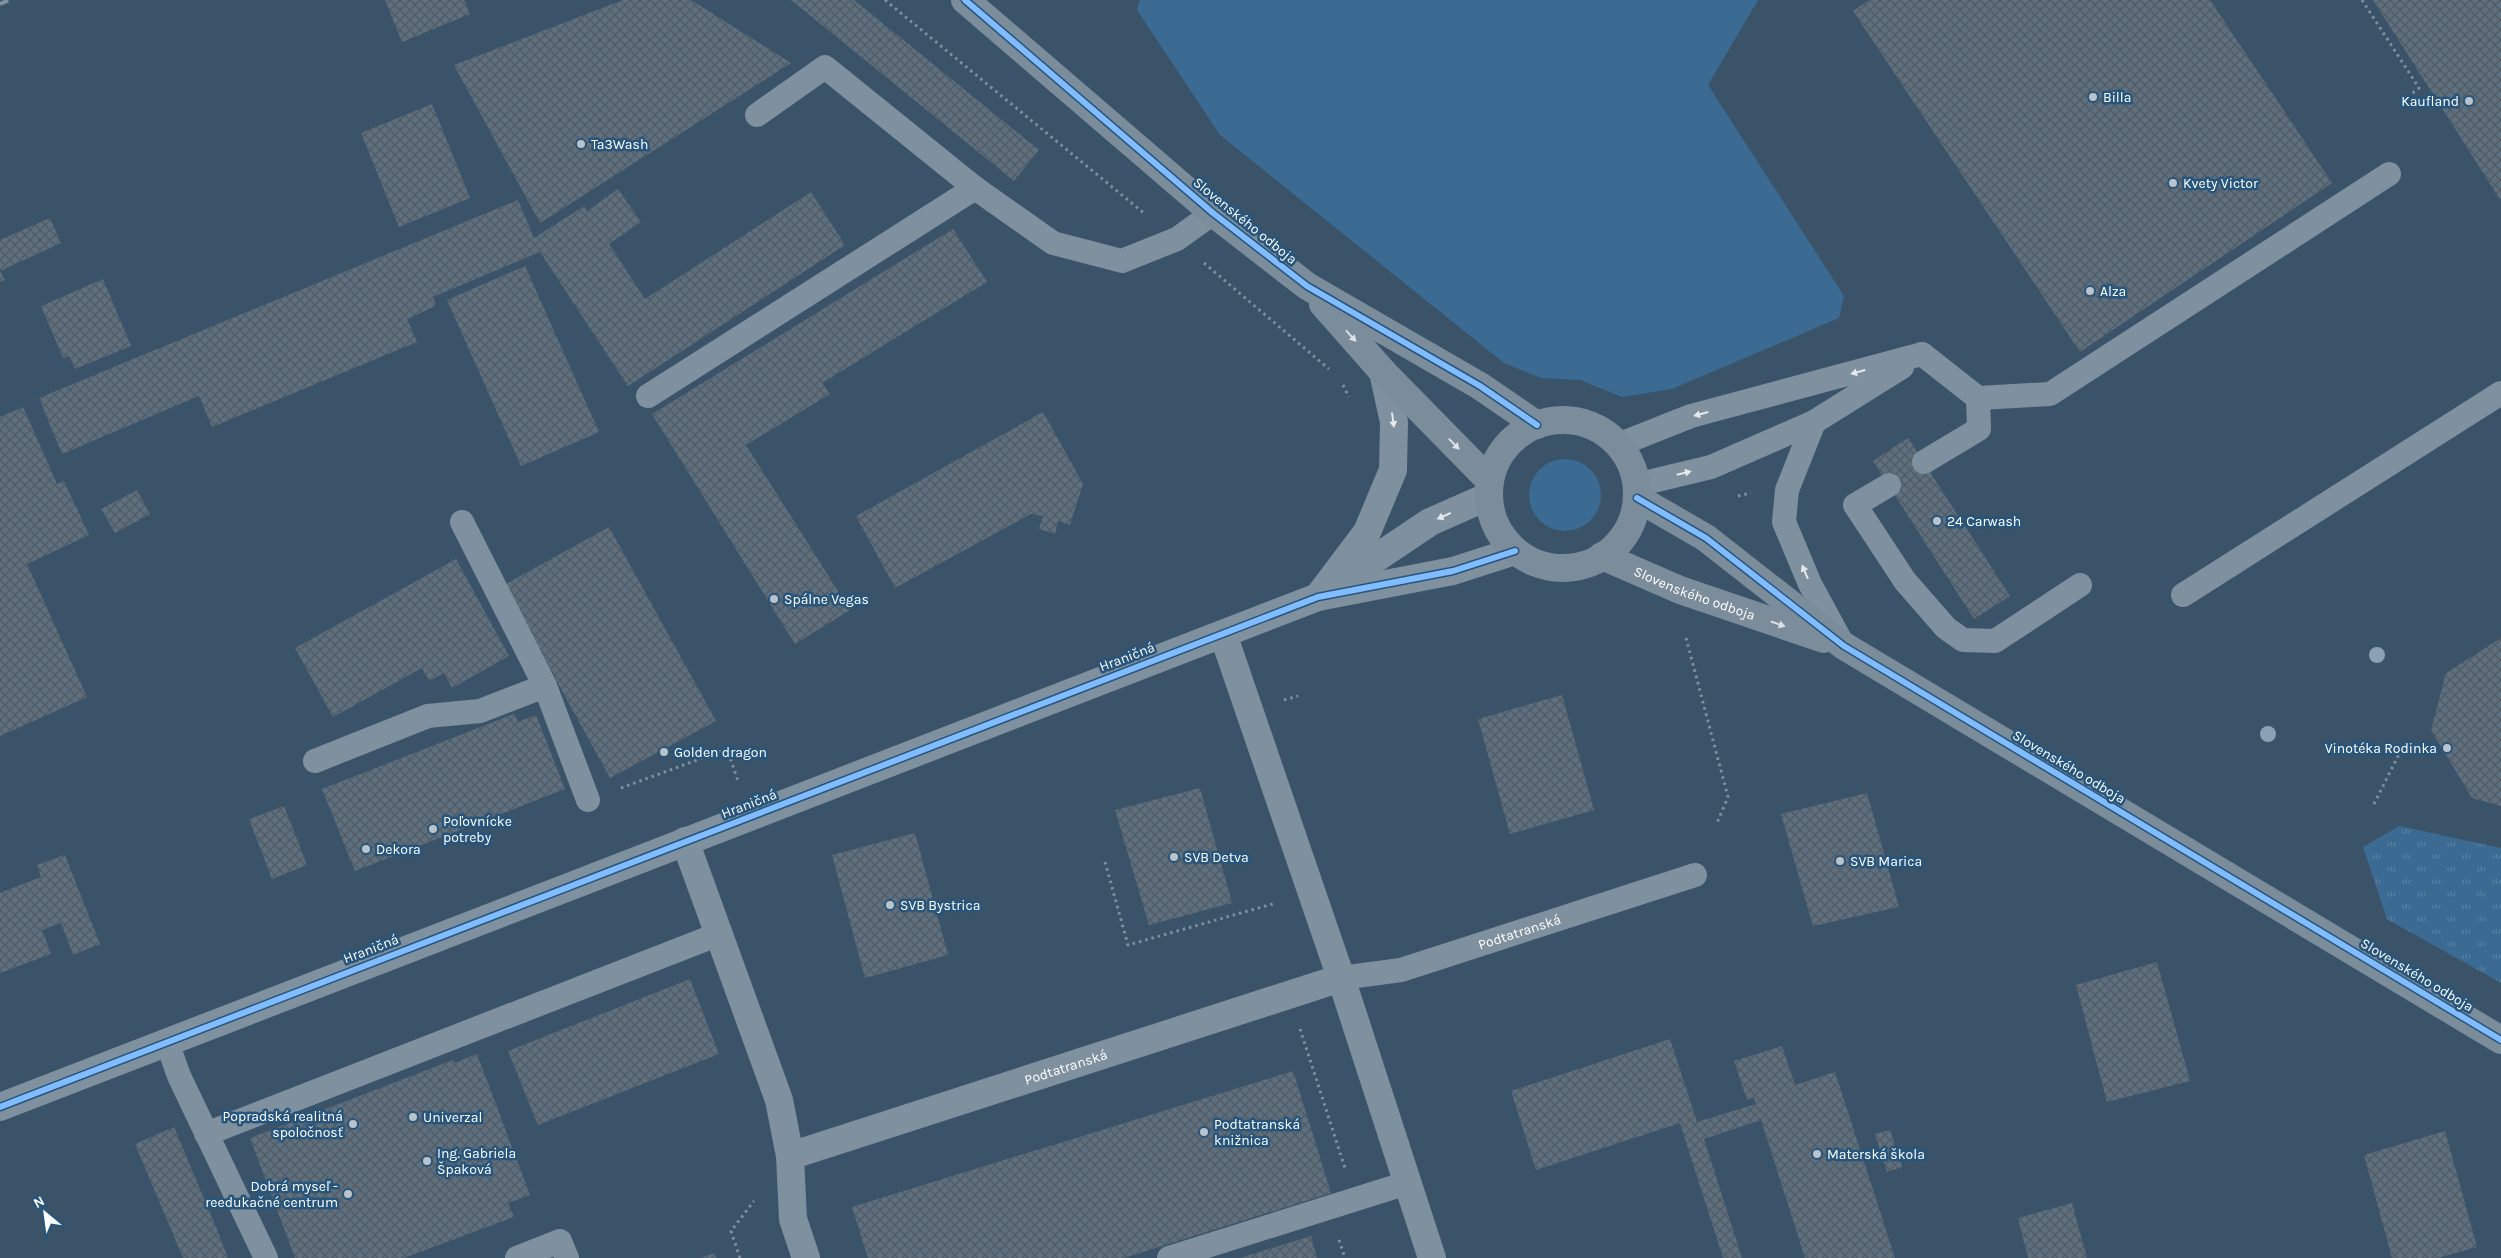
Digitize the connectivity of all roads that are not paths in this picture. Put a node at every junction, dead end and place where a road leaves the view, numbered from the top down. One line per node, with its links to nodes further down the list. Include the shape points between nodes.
1 (967, 0): 5 (street, Slovenského odboja)
2 (756, 115): 4 (lane, via 825,67)
3 (2389, 174): 11 (lane, via 2050,394)
4 (976, 188): 5 (lane, via 1053,243 1122,260 1177,239); 10 (lane)
5 (1213, 214): 6 (street, Slovenského odboja)
6 (1307, 286): 8 (street, Slovenského odboja, one-way to 8); 13 (street, Slovenského odboja, via 1480,386)
7 (1922, 354): 11 (lane); 12 (lane); 14 (lane, one-way to 14, via 1691,416)
8 (1383, 372): 17 (street, Slovenského odboja, one-way to 17); 24 (street, one-way to 24, via 1394,422 1392,470 1367,532)
9 (2501, 393): 23 (lane)
10 (648, 396)
11 (1978, 398): 15 (lane, via 1979,429)
12 (1814, 422): 18 (lane, one-way to 12, via 1711,467); 26 (lane, one-way to 12, via 1810,584 1784,522 1787,490)
13 (1537, 425): 14 (street, via 1558,420 1581,422 1602,431); 17 (street, via 1520,433 1506,446 1496,462)
14 (1618, 445): 18 (street, via 1630,464)
15 (1924, 462)
16 (1889, 485): 22 (lane, via 1855,505 1905,581 1946,628 1963,640 1995,641)
17 (1489, 488): 20 (street, via 1492,517 1501,535); 24 (street, Hraničná, one-way to 24, via 1430,522)
18 (1636, 492): 21 (street, via 1632,521 1620,541); 26 (street, Slovenského odboja, via 1706,538)
19 (462, 522): 27 (lane)
20 (1515, 551): 21 (street, via 1535,563 1558,568 1581,566); 24 (street, Hraničná, via 1453,571)
21 (1602, 556): 26 (street, Slovenského odboja, one-way to 26, via 1680,590)
22 (2080, 585)
23 (2183, 595)
24 (1318, 597): 25 (street, Hraničná)
25 (1223, 634): 30 (street, Hraničná); 33 (street)
26 (1844, 646): 34 (street, Slovenského odboja)
27 (545, 686): 28 (lane, via 480,711 428,716); 29 (lane)
28 (315, 761)
29 (588, 800)
30 (685, 841): 32 (street); 35 (street, Hraničná)
31 (1695, 875): 33 (lane, Podtatranská, via 1400,970)
32 (719, 934): 37 (lane); 38 (street, via 779,1100)
33 (1341, 978): 38 (street, Podtatranská); 39 (street)
34 (2501, 1040)
35 (167, 1042): 36 (street, Hraničná); 37 (lane)
36 (0, 1107)
37 (206, 1134): 40 (lane)
38 (790, 1156): 43 (street, via 793,1219)
39 (1407, 1183): 44 (lane); 45 (street)
40 (266, 1258)
41 (517, 1258): 42 (lane, via 560,1241)
42 (567, 1258)
43 (806, 1258)
44 (1169, 1258)
45 (1432, 1258)

